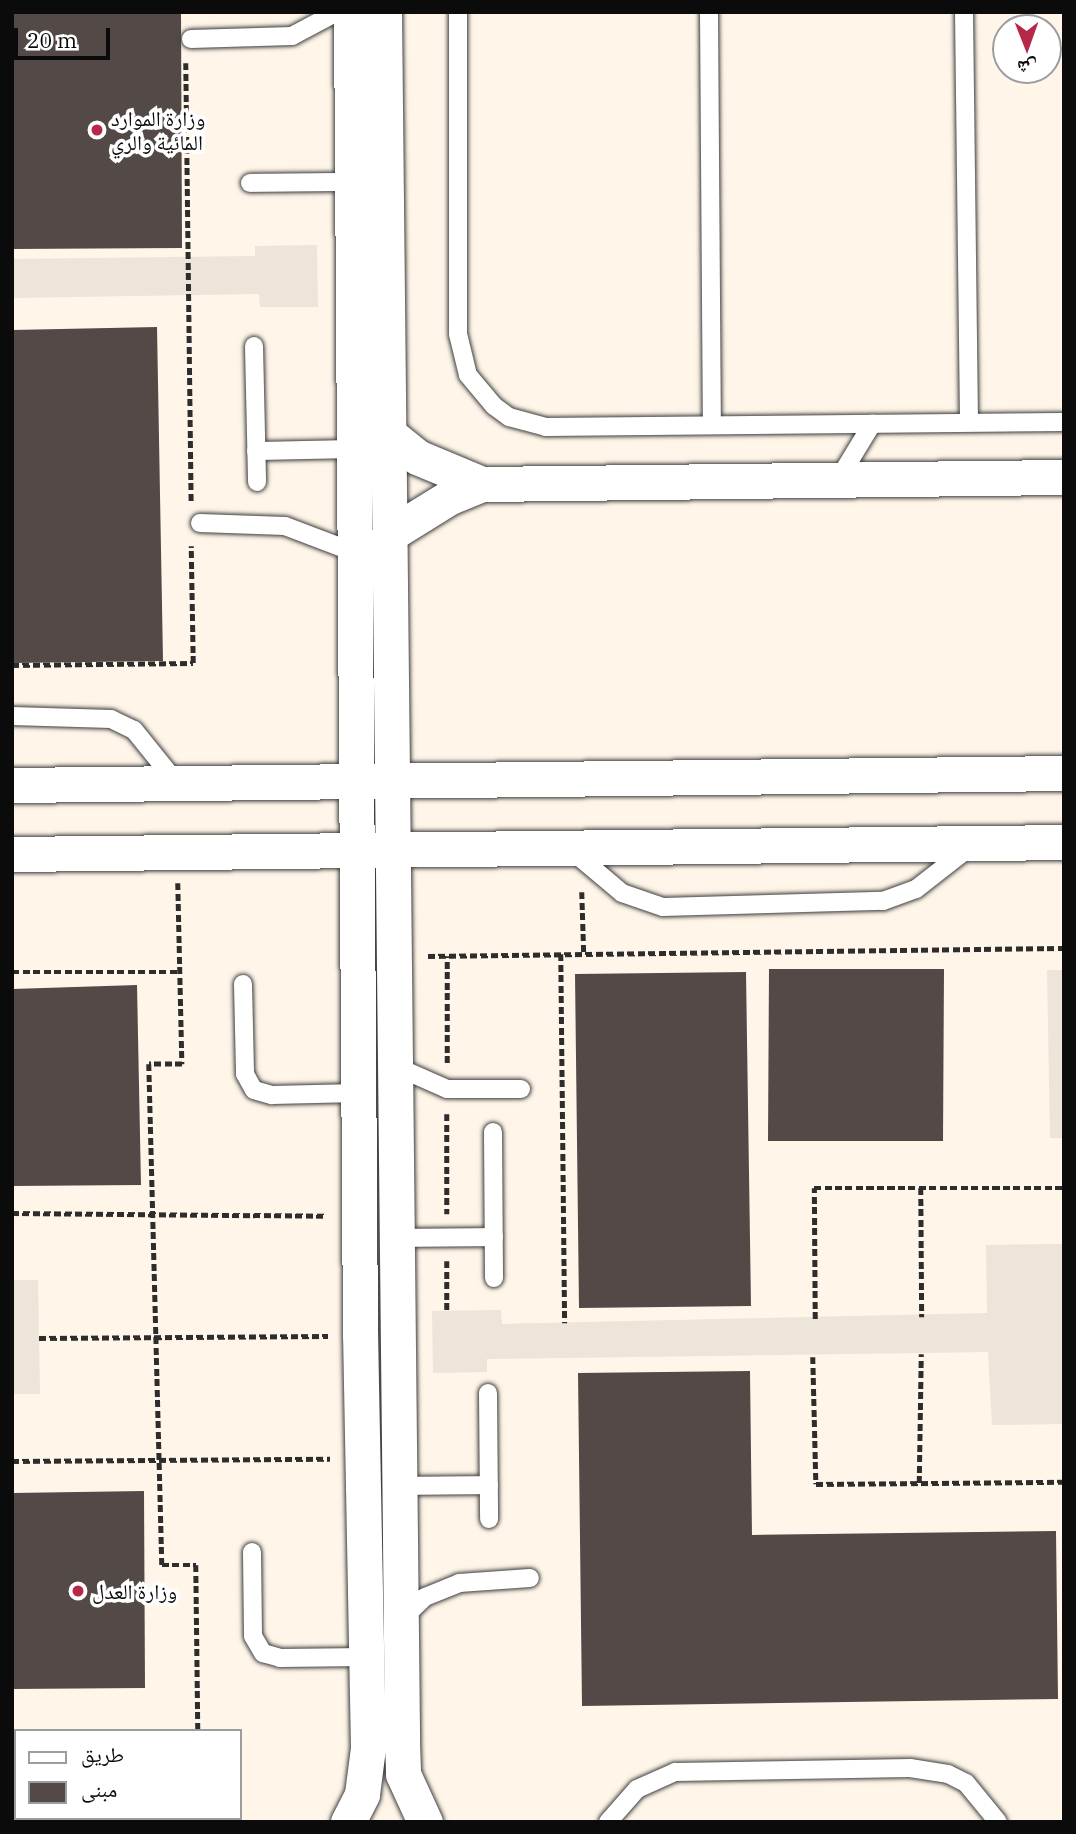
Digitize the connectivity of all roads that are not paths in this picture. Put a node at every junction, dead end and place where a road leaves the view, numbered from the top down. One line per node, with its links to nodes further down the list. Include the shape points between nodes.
1 (337, 12): 7 (lane, via 292,36)
2 (351, 12): 8 (street)
3 (384, 12): 15 (street)
4 (458, 12): 14 (lane, via 458,334 468,375 494,406 527,424)
5 (709, 12): 14 (lane)
6 (964, 12): 11 (lane)
7 (188, 46)
8 (354, 182): 9 (lane); 16 (street)
9 (250, 183)
10 (254, 346): 17 (lane)
11 (969, 422): 12 (lane); 13 (lane)
12 (1064, 422)
13 (872, 424): 14 (lane); 19 (lane)
14 (712, 425)
15 (389, 434): 21 (street, via 416,457); 23 (street)
16 (355, 449): 17 (lane); 24 (street)
17 (256, 450): 20 (lane)
18 (1064, 477): 19 (street)
19 (838, 480): 21 (street)
20 (257, 482)
21 (482, 484): 23 (street, via 450,497)
22 (196, 518): 24 (lane, via 285,526)
23 (390, 534): 28 (street)
24 (356, 553): 27 (street)
25 (12, 716): 29 (lane, via 111,719 134,730)
26 (1064, 773): 28 (street)
27 (355, 780): 28 (street); 29 (street); 34 (street)
28 (391, 780): 33 (street)
29 (176, 782): 30 (street)
30 (12, 785)
31 (1064, 842): 32 (street)
32 (975, 844): 35 (street); 35 (lane, via 916,889 883,901 663,907 622,893)
33 (392, 849): 34 (street); 35 (street); 38 (street)
34 (356, 850): 36 (street); 40 (street)
35 (573, 852)
36 (12, 854)
37 (243, 984): 40 (lane, via 245,1074 254,1090 272,1096)
38 (395, 1066): 39 (lane, via 447,1089); 43 (street)
39 (522, 1089)
40 (358, 1093): 52 (street)
41 (493, 1132): 42 (lane)
42 (494, 1237): 43 (lane); 44 (lane)
43 (398, 1238): 47 (street)
44 (494, 1278)
45 (488, 1393): 46 (lane)
46 (489, 1485): 47 (lane); 48 (lane)
47 (400, 1486): 51 (street)
48 (489, 1519)
49 (252, 1552): 52 (lane, via 253,1636 263,1653 280,1658)
50 (530, 1578): 51 (lane, via 459,1583 440,1589)
51 (401, 1621): 54 (street, via 403,1774)
52 (366, 1657): 53 (street, via 368,1771)
53 (348, 1822)
54 (425, 1822)
55 (608, 1822): 56 (lane, via 637,1788 675,1772 910,1768 948,1774 966,1783)
56 (998, 1822)

